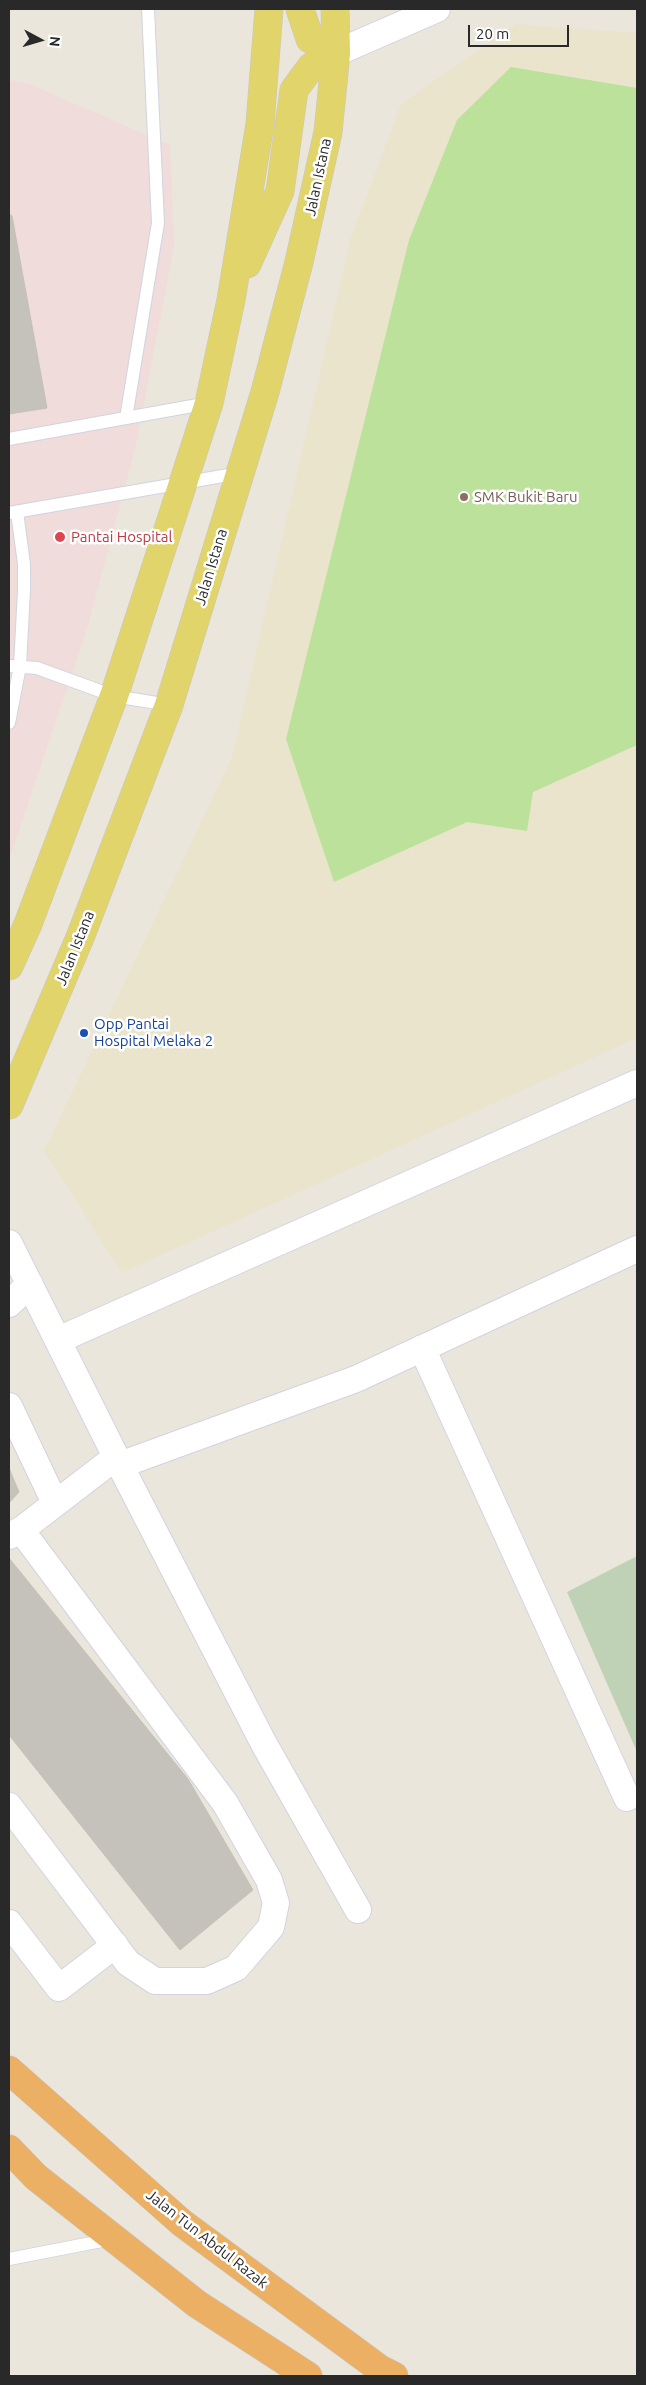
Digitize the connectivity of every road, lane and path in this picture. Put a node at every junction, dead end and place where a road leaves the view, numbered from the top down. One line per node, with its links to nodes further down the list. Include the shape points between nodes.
1 (148, 9): 9 (lane, via 158,223)
2 (269, 9): 7 (main road, via 260,124)
3 (300, 9): 6 (main road, via 310,39)
4 (335, 9): 6 (main road, Jalan Istana)
5 (437, 9): 6 (street)
6 (336, 54): 7 (main road, via 312,67 294,90 280,191); 11 (main road, Jalan Istana, via 328,132 299,262)
7 (232, 300): 8 (main road)
8 (209, 403): 9 (lane); 12 (main road)
9 (126, 418): 10 (lane)
10 (9, 439)
11 (240, 473): 12 (lane); 16 (main road, Jalan Istana)
12 (184, 481): 13 (lane); 15 (main road)
13 (13, 513): 14 (lane, via 24,564)
14 (15, 666): 15 (lane, via 37,668); 17 (lane)
15 (114, 696): 16 (lane); 18 (main road)
16 (169, 706): 20 (main road, Jalan Istana, via 81,935)
17 (9, 724)
18 (9, 966)
19 (637, 1083): 25 (street)
20 (9, 1105)
21 (9, 1243): 23 (street)
22 (637, 1249): 26 (street)
23 (30, 1284): 24 (street); 25 (street)
24 (9, 1304)
25 (58, 1340): 28 (street)
26 (422, 1348): 28 (street, via 356,1379); 31 (street)
27 (9, 1406): 29 (street)
28 (118, 1461): 29 (street); 33 (street, via 264,1744)
29 (55, 1503): 30 (street)
30 (15, 1533): 35 (street, via 226,1803 270,1880 276,1903 271,1927 236,1968 207,1981 154,1981 128,1964)
31 (627, 1798)
32 (9, 1806): 35 (street)
33 (358, 1910)
34 (9, 1923): 35 (street, via 58,1988)
35 (115, 1945)
36 (9, 2070): 41 (highway, Jalan Tun Abdul Razak, via 182,2223 380,2369)
37 (9, 2149): 38 (highway, via 36,2177)
38 (115, 2238): 39 (lane); 40 (highway, via 197,2304)
39 (9, 2259)
40 (308, 2376)
41 (394, 2376)

